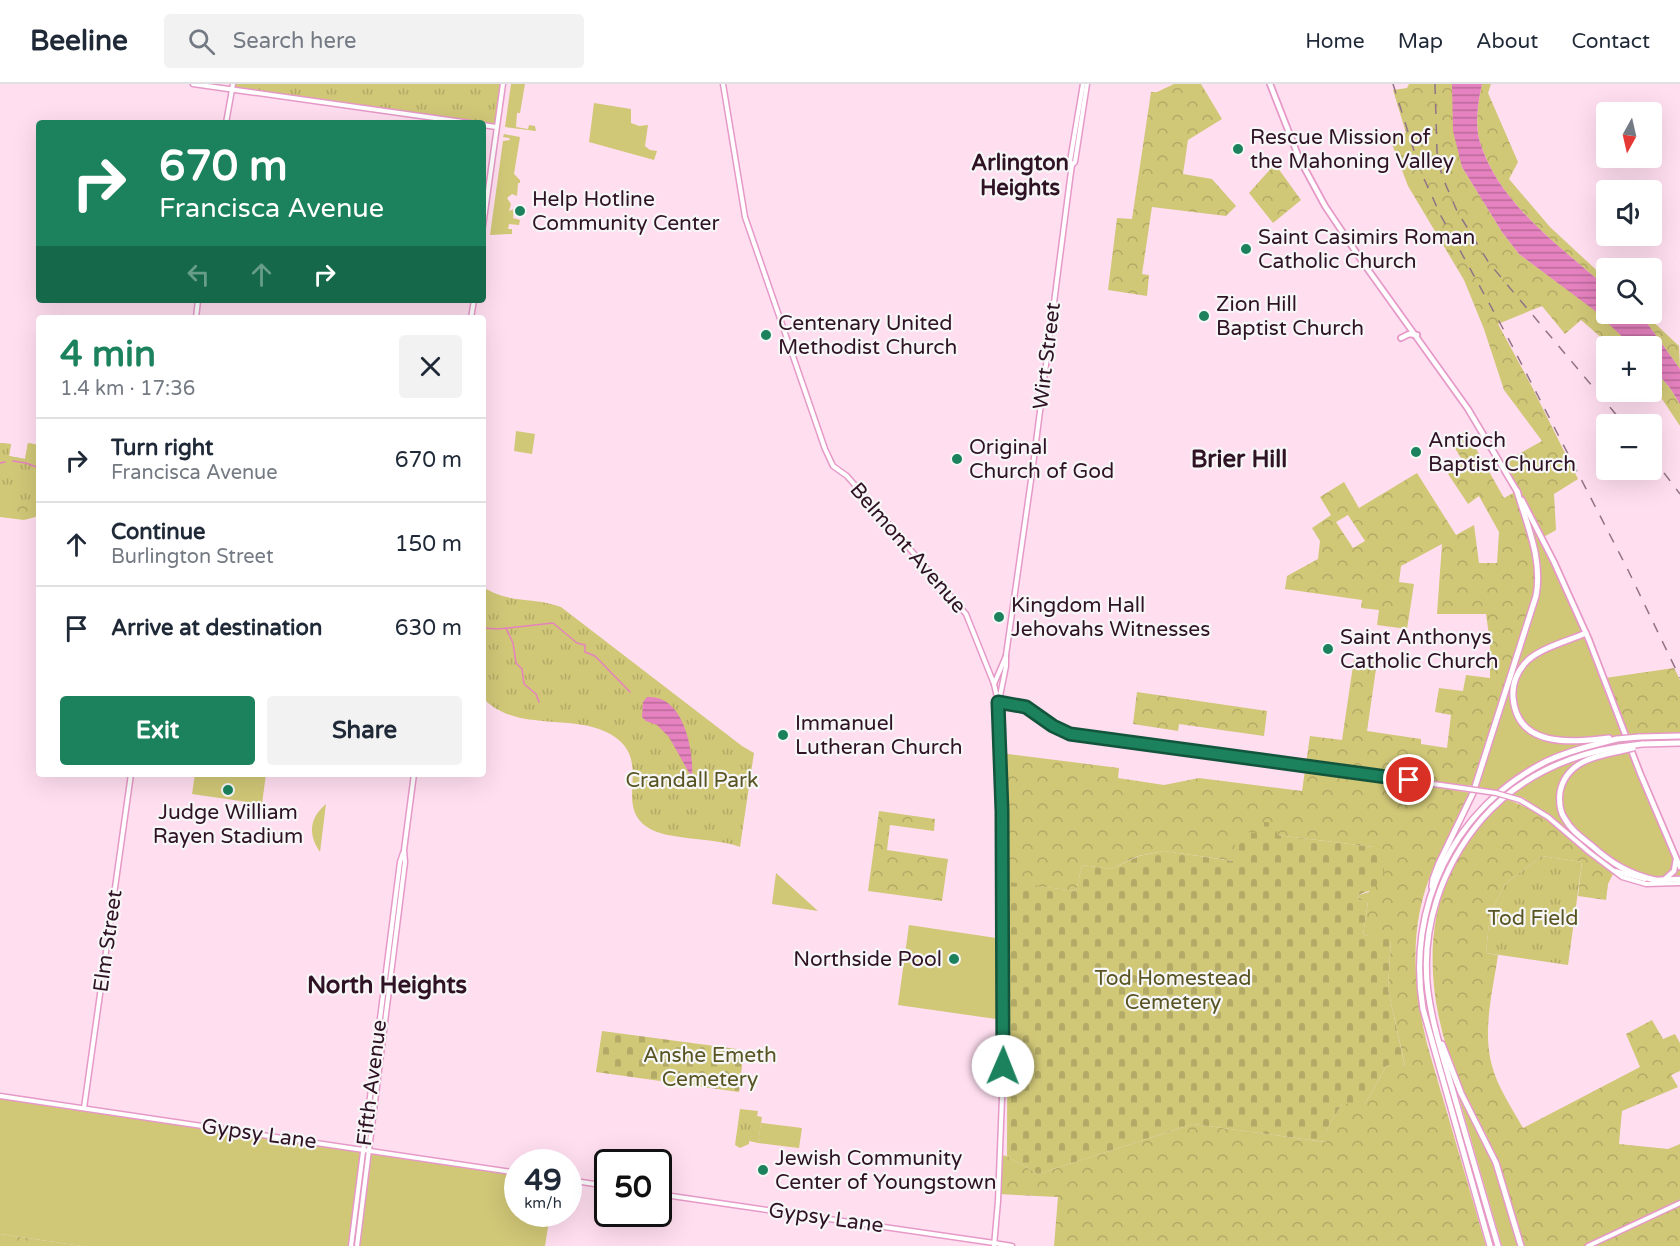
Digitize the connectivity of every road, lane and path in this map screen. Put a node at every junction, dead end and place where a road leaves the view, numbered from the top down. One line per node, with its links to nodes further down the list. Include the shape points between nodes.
1 (193, 84): 7 (street)
2 (503, 84): 11 (street)
3 (723, 84): 19 (street, Belmont Avenue, via 745,217 825,449 833,466 847,476 966,614)
4 (1083, 84): 12 (street, Wirt Street)
5 (1087, 84): 12 (street, Wirt Street)
6 (1270, 84): 14 (main road, via 1299,158 1321,199)
7 (232, 87): 8 (street); 9 (street)
8 (226, 120)
9 (450, 120)
10 (486, 125): 11 (street)
11 (496, 127): 13 (street)
12 (1072, 165): 18 (street, Wirt Street)
13 (486, 203)
14 (1417, 335): 15 (main road); 16 (main road, via 1468,409)
15 (1401, 338)
16 (1517, 491): 17 (main road); 35 (highway, via 1534,546 1539,577 1536,596 1473,793 1436,871)
17 (1586, 633): 22 (highway, via 1527,661 1515,680 1515,707 1526,726 1544,738); 28 (main road)
18 (1006, 655): 19 (street, Wirt Street); 20 (street, Wirt Street)
19 (994, 684): 20 (street, Belmont Avenue)
20 (998, 702): 30 (street, bridge, via 1026,707 1070,734 1496,793 1520,800 1548,817); 44 (street, Belmont Avenue, via 1004,1046)
21 (1680, 736): 22 (highway, bridge)
22 (1617, 739): 35 (highway, via 1562,755 1532,769 1502,790 1461,836)
23 (1680, 743): 24 (highway, bridge)
24 (1620, 749): 33 (highway, via 1576,766 1563,782 1561,810 1574,831 1617,867); 36 (highway, via 1574,757 1524,782 1485,815 1461,846 1441,886 1428,939 1428,993)
25 (131, 777): 38 (street, Elm Street)
26 (414, 777): 27 (street, Fifth Avenue)
27 (404, 850): 39 (street, Fifth Avenue); 40 (street, Fifth Avenue)
28 (1676, 858): 29 (main road); 31 (main road, via 1674,871)
29 (1680, 867)
30 (1615, 870): 33 (street); 34 (street, via 1637,883)
31 (1665, 879): 32 (main road); 33 (main road)
32 (1680, 879)
33 (1655, 880)
34 (1680, 884)
35 (1432, 889): 48 (highway, via 1419,952 1421,995)
36 (1436, 1033): 49 (highway); 50 (highway, via 1496,1163)
37 (0, 1096): 38 (street, Gypsy Lane)
38 (84, 1108): 39 (street, Gypsy Lane)
39 (363, 1150): 40 (street, Gypsy Lane); 45 (street, Fifth Avenue)
40 (369, 1150): 41 (street, Gypsy Lane); 46 (street, Fifth Avenue)
41 (504, 1171)
42 (672, 1196): 44 (street, Gypsy Lane)
43 (1680, 1203): 51 (street)
44 (994, 1245): 47 (street, Gypsy Lane)
45 (351, 1246)
46 (357, 1246)
47 (1012, 1246)
48 (1490, 1246)
49 (1498, 1246)
50 (1521, 1246)
51 (1588, 1246)

